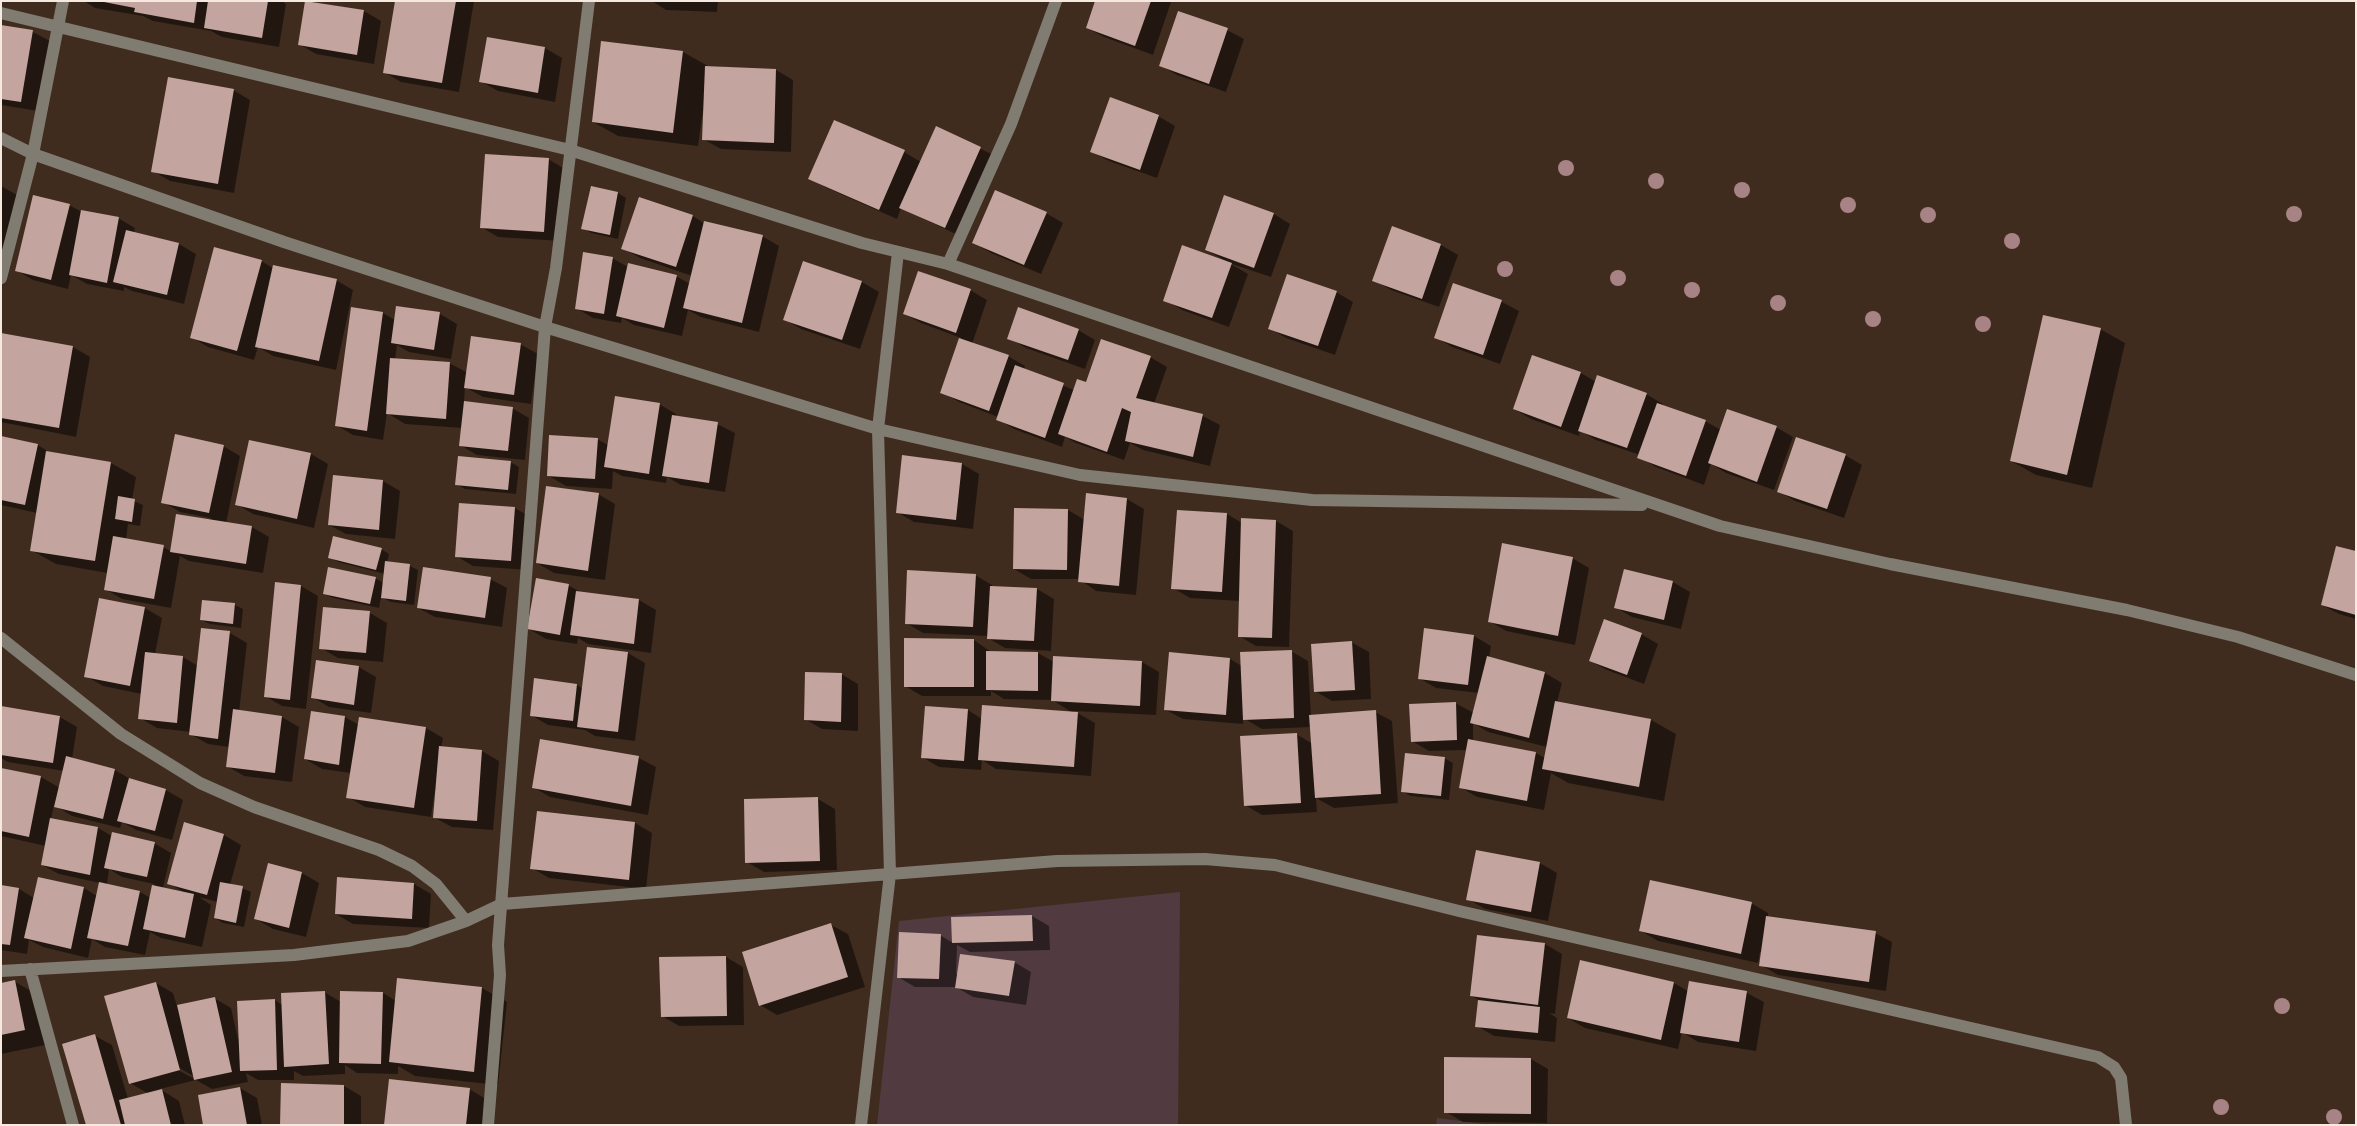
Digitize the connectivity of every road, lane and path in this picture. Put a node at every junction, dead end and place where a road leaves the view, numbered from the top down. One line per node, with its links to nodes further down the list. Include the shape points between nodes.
1 (63, 1): 5 (street)
2 (589, 1): 7 (street)
3 (1056, 1): 10 (street, via 1010,124)
4 (1, 12): 5 (street)
5 (58, 25): 7 (street); 8 (street)
6 (1, 138): 8 (street)
7 (570, 150): 9 (street, via 862,244); 12 (street, via 556,268)
8 (32, 154): 11 (street); 12 (street, via 284,242)
9 (898, 252): 10 (street); 13 (street)
10 (948, 264): 14 (street)
11 (1, 278)
12 (544, 327): 13 (street); 18 (street)
13 (878, 429): 14 (street, via 1080,476 1312,500); 17 (street)
14 (1654, 505): 16 (street, via 1720,526 1890,564 2127,610 2238,637)
15 (1, 638): 19 (street, via 122,734 200,783 254,807 379,850 412,866 436,884)
16 (2356, 675)
17 (890, 874): 18 (street); 24 (street); 25 (street, via 1057,861 1205,859 1275,865 1459,911 2098,1057 2114,1067 2121,1078)
18 (502, 904): 19 (street); 23 (street)
19 (466, 922): 20 (street, via 408,941 294,955)
20 (30, 969): 21 (street); 22 (street)
21 (1, 971)
22 (73, 1125)
23 (488, 1125)
24 (861, 1125)
25 (2126, 1125)

